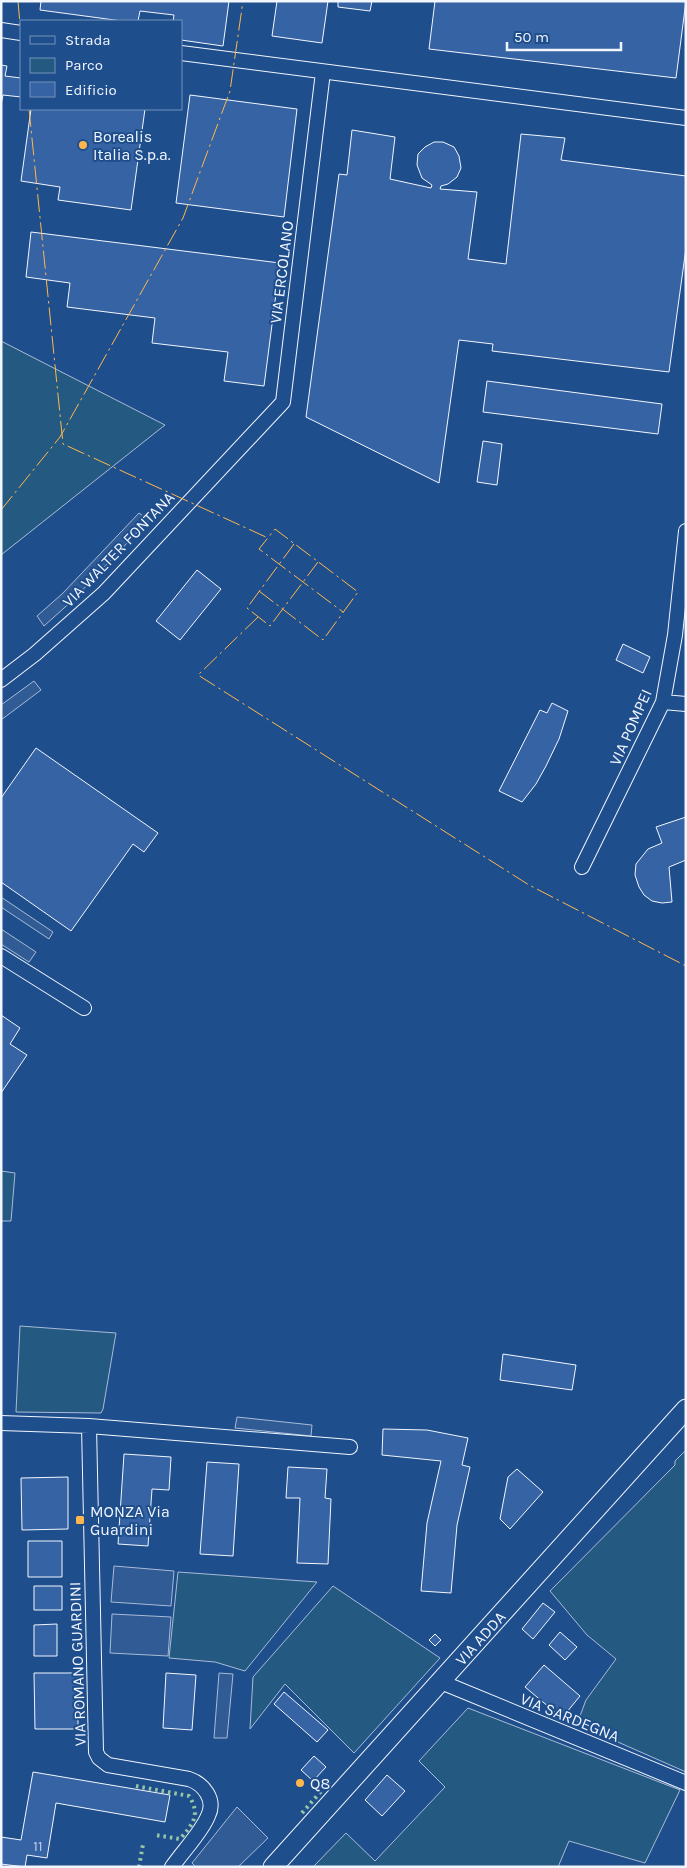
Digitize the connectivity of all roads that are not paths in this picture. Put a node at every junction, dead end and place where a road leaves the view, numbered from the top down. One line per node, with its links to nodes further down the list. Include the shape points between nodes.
1 (1, 30): 2 (street)
2 (20, 33)
3 (182, 54): 4 (street)
4 (324, 72): 5 (street); 6 (street, VIA ERCOLANO, via 283,402)
5 (686, 118)
6 (232, 456): 9 (street, VIA WALTER FONTANA, via 104,594)
7 (686, 531): 8 (street, VIA POMPEI)
8 (680, 639): 10 (street, VIA POMPEI)
9 (1, 680)
10 (663, 702): 11 (street); 12 (street, VIA POMPEI)
11 (686, 704)
12 (582, 867)
13 (1, 956): 14 (street)
14 (84, 1008)
15 (686, 1409): 19 (main road, VIA ADDA)
16 (1, 1423): 17 (street)
17 (89, 1426): 18 (street); 21 (street, VIA ROMANO GUARDINI, via 96,1752 108,1765 189,1780 200,1784 206,1791 209,1815)
18 (350, 1447)
19 (441, 1682): 20 (street, VIA SARDEGNA); 22 (main road, VIA ADDA)
20 (686, 1783)
21 (172, 1867)
22 (273, 1867)

